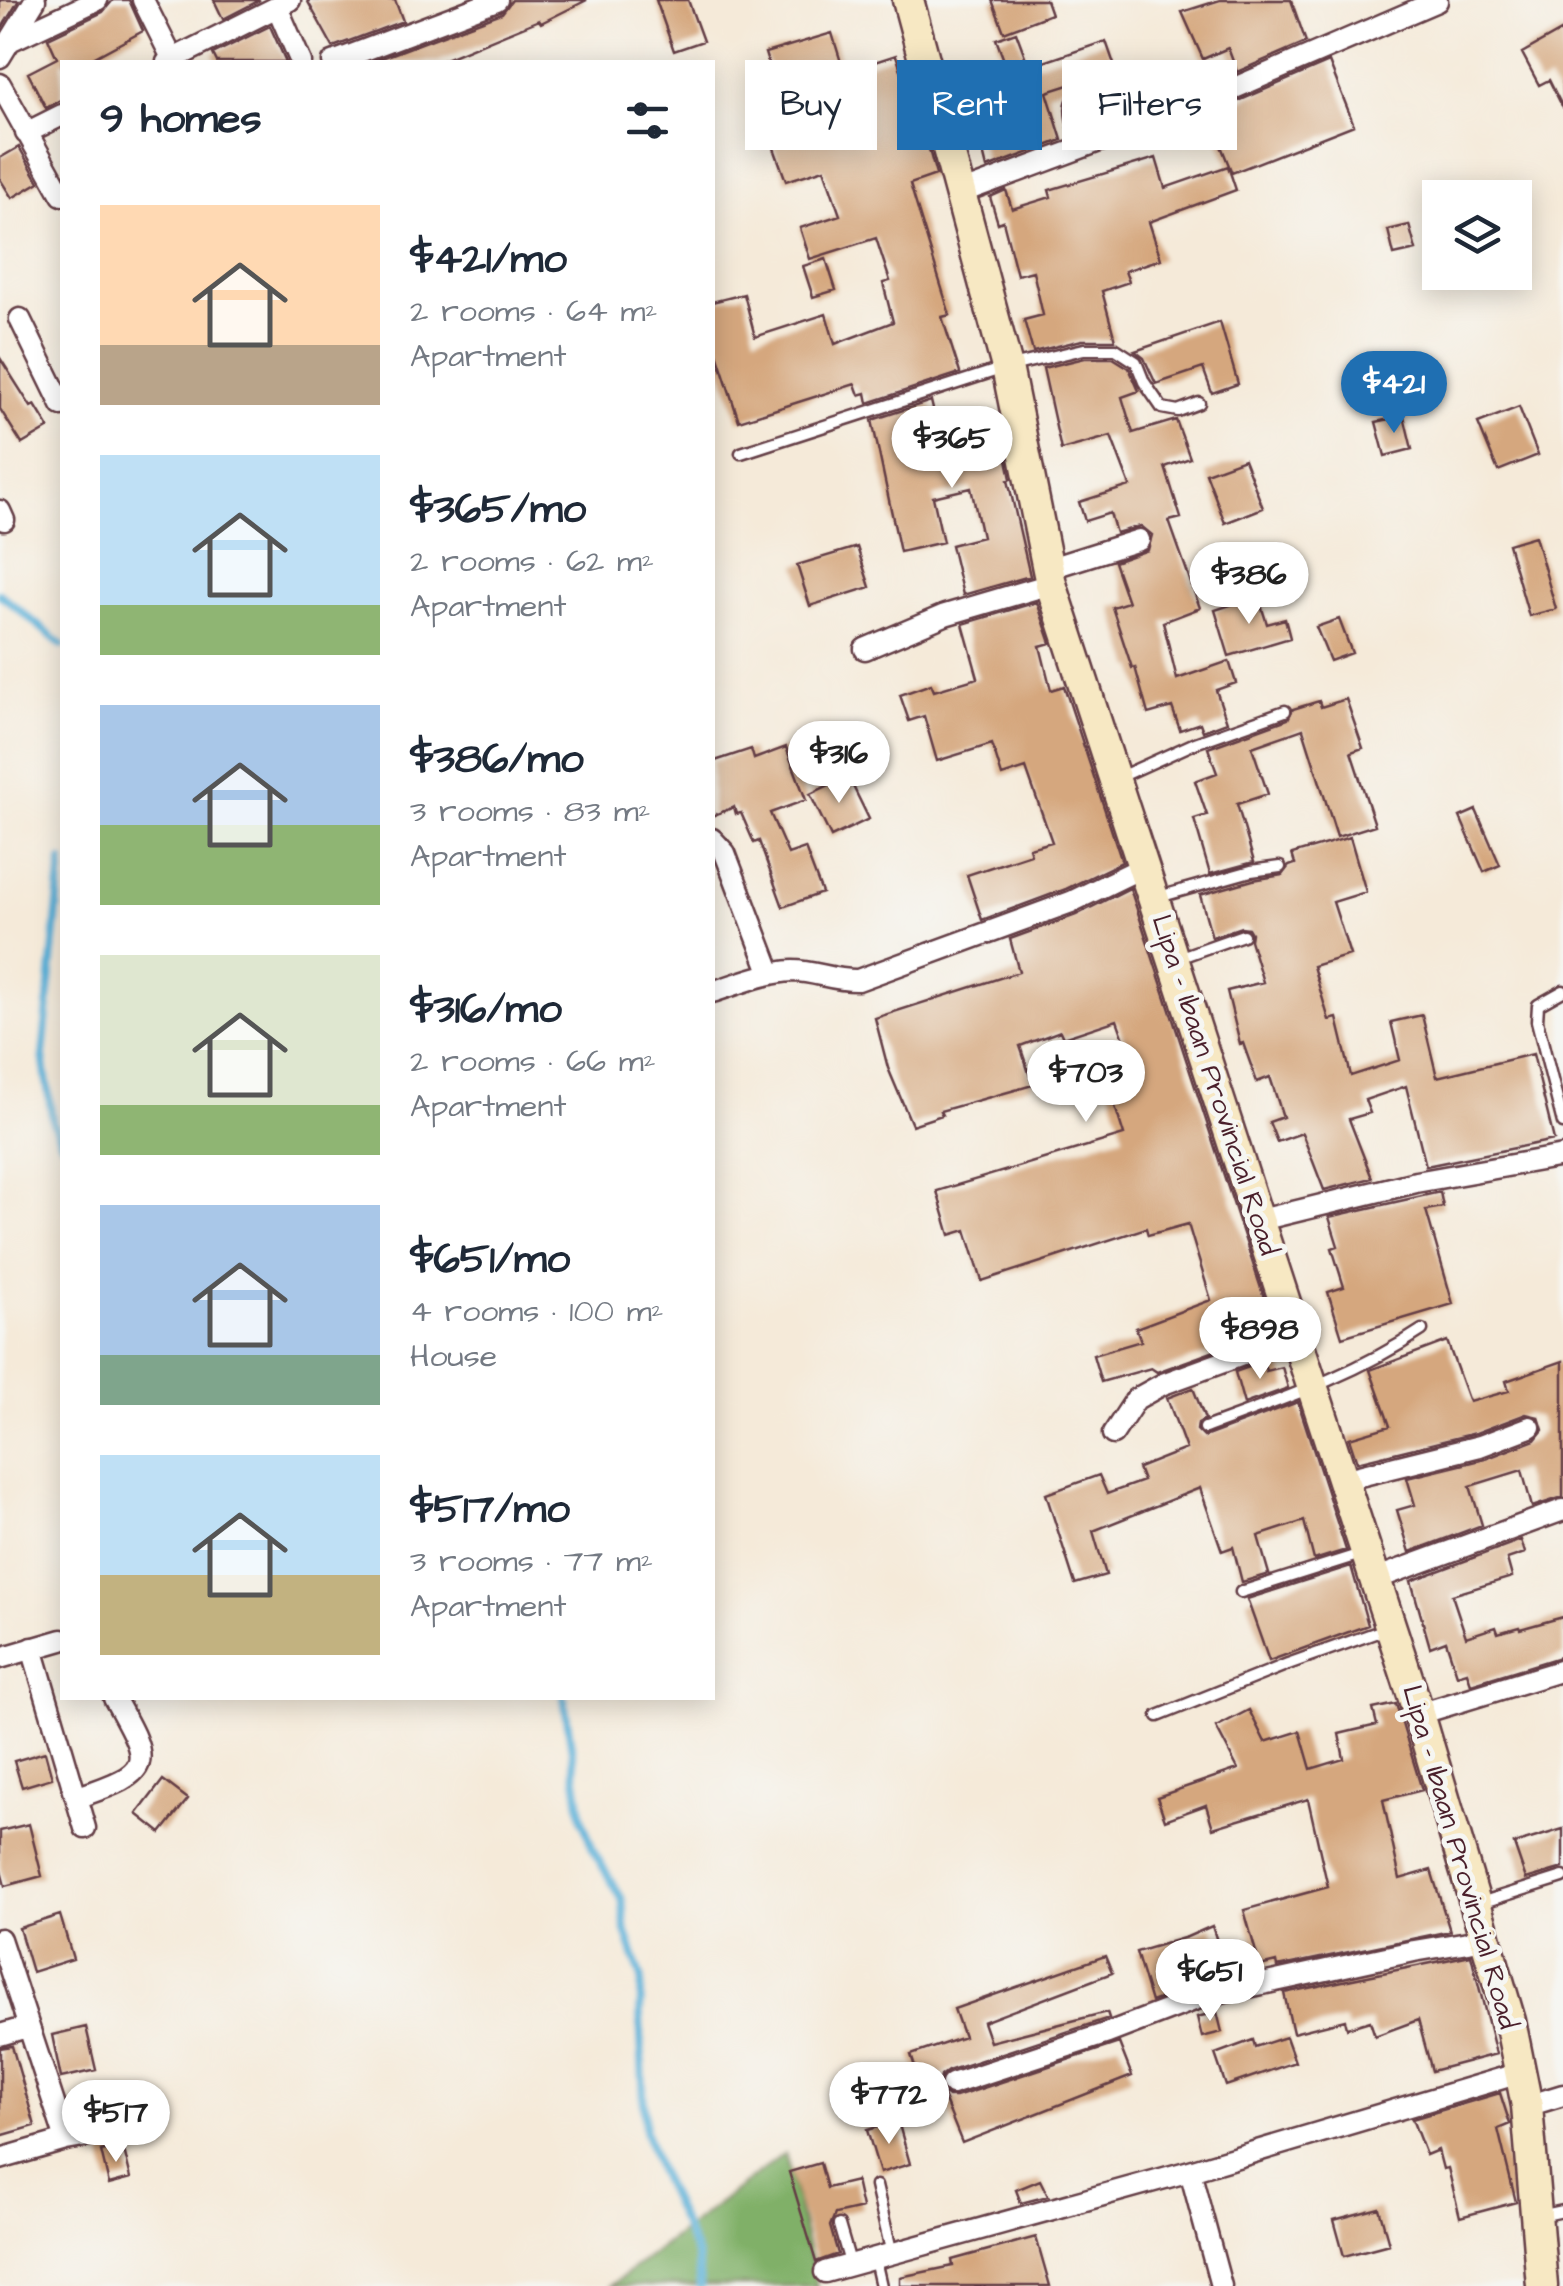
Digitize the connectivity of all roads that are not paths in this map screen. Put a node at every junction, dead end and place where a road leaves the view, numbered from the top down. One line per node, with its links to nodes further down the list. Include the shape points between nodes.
1 (35, 0): 8 (street)
2 (96, 0): 8 (street)
3 (143, 0): 9 (street)
4 (498, 0): 12 (street)
5 (908, 0): 19 (main road, Lipa - Ibaan Provincial Road)
6 (1437, 1): 14 (street)
7 (284, 3): 10 (street); 11 (street)
8 (5, 49)
9 (170, 60)
10 (175, 60)
11 (300, 60)
12 (339, 60)
13 (0, 84): 16 (street)
14 (1237, 87)
15 (60, 115): 16 (street)
16 (26, 133): 18 (street)
17 (1076, 150): 19 (street)
18 (60, 192)
19 (960, 193): 21 (main road, Lipa - Ibaan Provincial Road)
20 (20, 319): 22 (street)
21 (1007, 367): 23 (lane, via 1084,349 1116,349 1136,362 1162,408 1178,411); 24 (lane); 26 (main road, Lipa - Ibaan Provincial Road)
22 (60, 391)
23 (1199, 403)
24 (741, 452)
25 (1139, 540): 26 (street)
26 (1049, 576): 27 (street); 29 (main road, Lipa - Ibaan Provincial Road)
27 (865, 648)
28 (1286, 711): 29 (lane, via 1195,742)
29 (1115, 780): 31 (main road, Lipa - Ibaan Provincial Road)
30 (715, 844): 36 (street)
31 (1143, 867): 33 (main road, Lipa - Ibaan Provincial Road); 36 (street, via 1070,902 858,980)
32 (1280, 867): 33 (lane)
33 (1154, 898): 35 (main road, Lipa - Ibaan Provincial Road)
34 (1243, 936): 35 (lane)
35 (1174, 960): 41 (main road, Lipa - Ibaan Provincial Road)
36 (771, 974): 37 (street)
37 (715, 991)
38 (1563, 991): 39 (lane, via 1538,1005 1537,1021)
39 (1563, 1122)
40 (1563, 1156): 41 (street)
41 (1260, 1220): 43 (main road, Lipa - Ibaan Provincial Road)
42 (1422, 1330): 44 (lane)
43 (1297, 1335): 44 (main road, Lipa - Ibaan Provincial Road); 47 (street, via 1163,1384 1136,1400)
44 (1314, 1388): 46 (lane); 48 (main road, Lipa - Ibaan Provincial Road)
45 (1530, 1427): 48 (street)
46 (1205, 1428)
47 (1114, 1434)
48 (1343, 1480): 50 (main road, Lipa - Ibaan Provincial Road)
49 (1563, 1510): 50 (street)
50 (1370, 1566): 51 (lane); 52 (main road, Lipa - Ibaan Provincial Road)
51 (1241, 1592)
52 (1390, 1628): 58 (main road, Lipa - Ibaan Provincial Road); 59 (lane)
53 (60, 1641): 54 (street)
54 (32, 1648): 55 (street); 60 (street)
55 (0, 1658)
56 (1563, 1670): 58 (street)
57 (115, 1700): 60 (street, via 140,1744 141,1760 122,1783)
58 (1419, 1714): 63 (main road, Lipa - Ibaan Provincial Road)
59 (1158, 1716)
60 (78, 1797): 61 (street)
61 (85, 1828)
62 (1563, 1876): 63 (lane)
63 (1476, 1904): 65 (main road, Lipa - Ibaan Provincial Road)
64 (0, 1939): 66 (street)
65 (1486, 1939): 68 (main road, Lipa - Ibaan Provincial Road); 69 (street, via 1202,1998)
66 (27, 2027): 67 (street); 73 (street)
67 (0, 2035)
68 (1520, 2073): 71 (main road, Lipa - Ibaan Provincial Road); 75 (street)
69 (952, 2084)
70 (1563, 2095): 71 (street)
71 (1527, 2106): 77 (main road, Lipa - Ibaan Provincial Road)
72 (100, 2134): 73 (street)
73 (66, 2140): 74 (street)
74 (0, 2158)
75 (1190, 2171): 79 (street); 83 (street)
76 (876, 2186): 79 (lane)
77 (1549, 2215): 84 (main road, Lipa - Ibaan Provincial Road)
78 (840, 2225): 80 (lane)
79 (883, 2257): 80 (street); 82 (lane)
80 (851, 2266): 81 (street)
81 (825, 2272)
82 (881, 2286)
83 (1220, 2286)
84 (1542, 2286)

